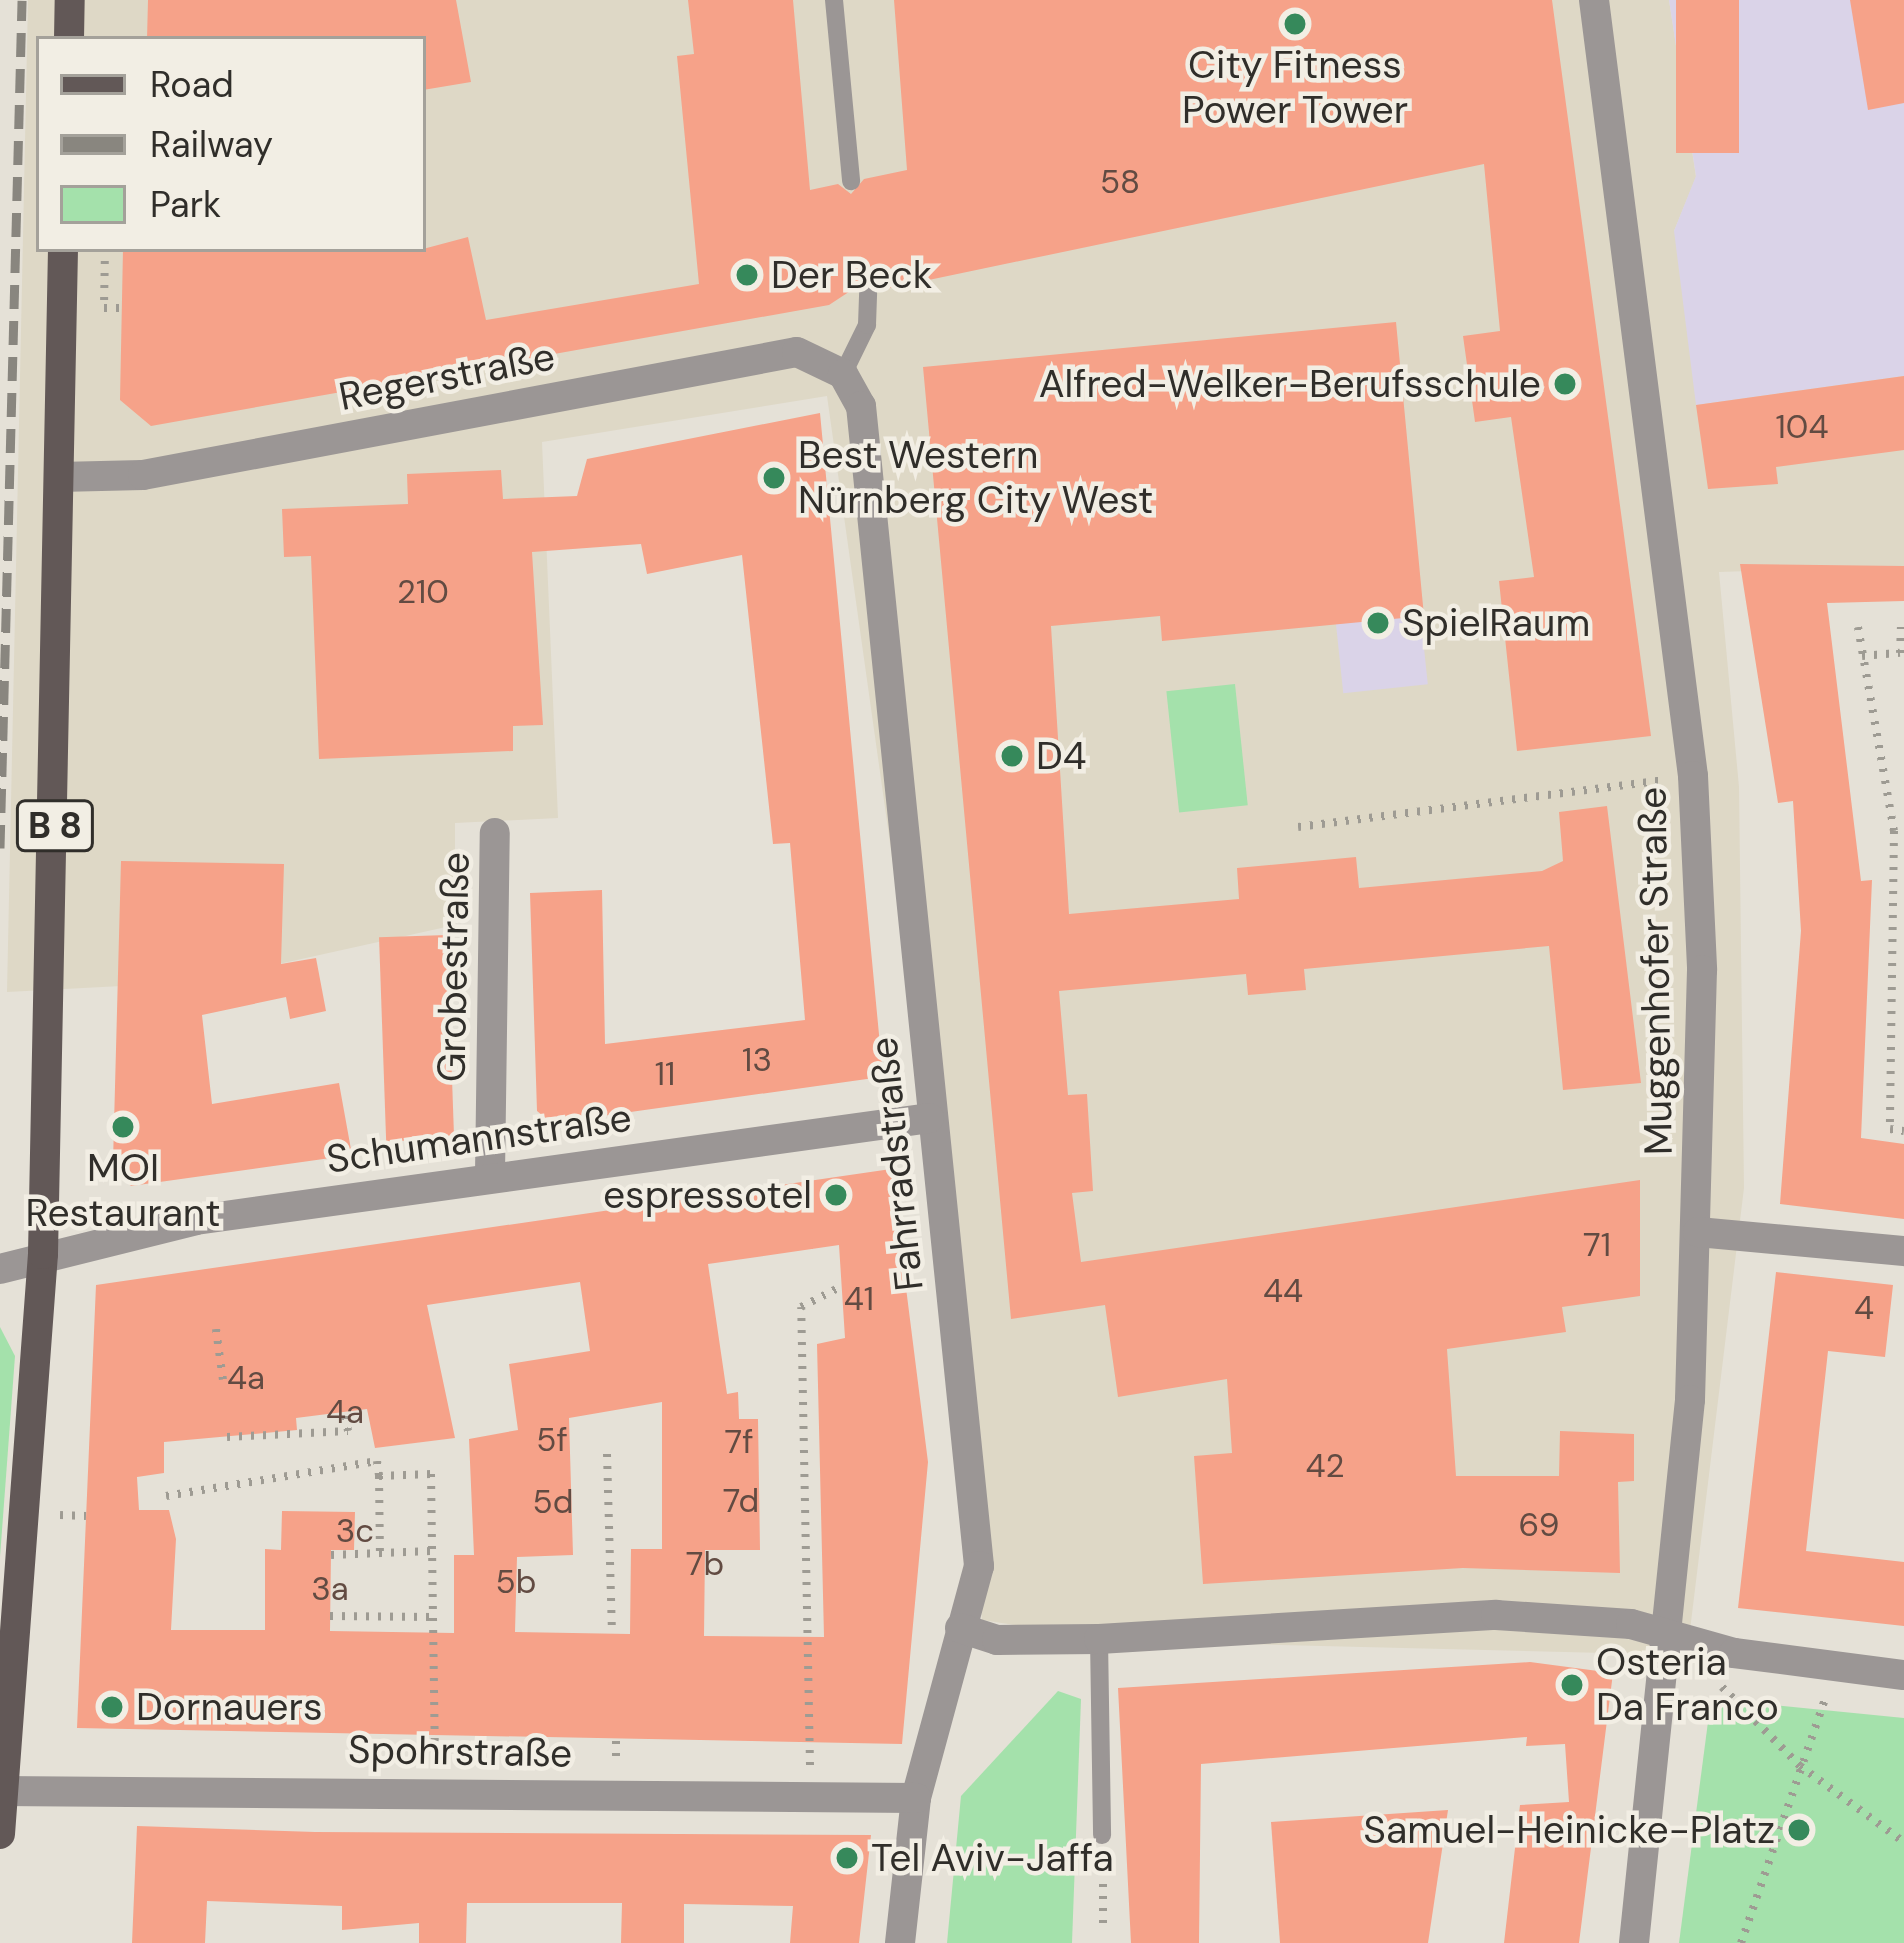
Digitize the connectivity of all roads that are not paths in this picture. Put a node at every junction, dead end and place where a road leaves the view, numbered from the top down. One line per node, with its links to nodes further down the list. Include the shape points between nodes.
1 (70, 0): 4 (main road)
2 (834, 0): 5 (lane)
3 (1594, 0): 13 (street, Muggenhofer Straße, via 1693,776)
4 (69, 36)
5 (851, 181)
6 (63, 252): 9 (main road, B 8)
7 (868, 293): 8 (lane, via 867,325)
8 (843, 374): 9 (street, Regerstraße, via 796,352 142,475); 11 (street, Fahrradstraße, via 861,406)
9 (59, 477): 15 (main road, B 8)
10 (495, 833): 12 (street, Grobestraße)
11 (929, 1118): 12 (street, Schumannstraße); 17 (street, Fahrradstraße, via 979,1566)
12 (490, 1174): 15 (street, Schumannstraße)
13 (1698, 1232): 14 (street); 18 (street, Muggenhofer Straße)
14 (1904, 1251)
15 (43, 1254): 16 (street, Schumannstraße); 21 (main road, B 8)
16 (0, 1269)
17 (960, 1628): 19 (street, via 997,1640); 22 (street, Fahrradstraße)
18 (1671, 1634): 19 (street, via 1496,1615); 20 (street); 26 (street, Muggenhofer Straße)
19 (1099, 1639): 24 (lane)
20 (1904, 1675)
21 (2, 1791): 22 (street, Spohrstraße); 23 (main road, B 8)
22 (916, 1798): 25 (street, Fahrradstraße)
23 (0, 1834)
24 (1102, 1835)
25 (900, 1943)
26 (1634, 1943)

